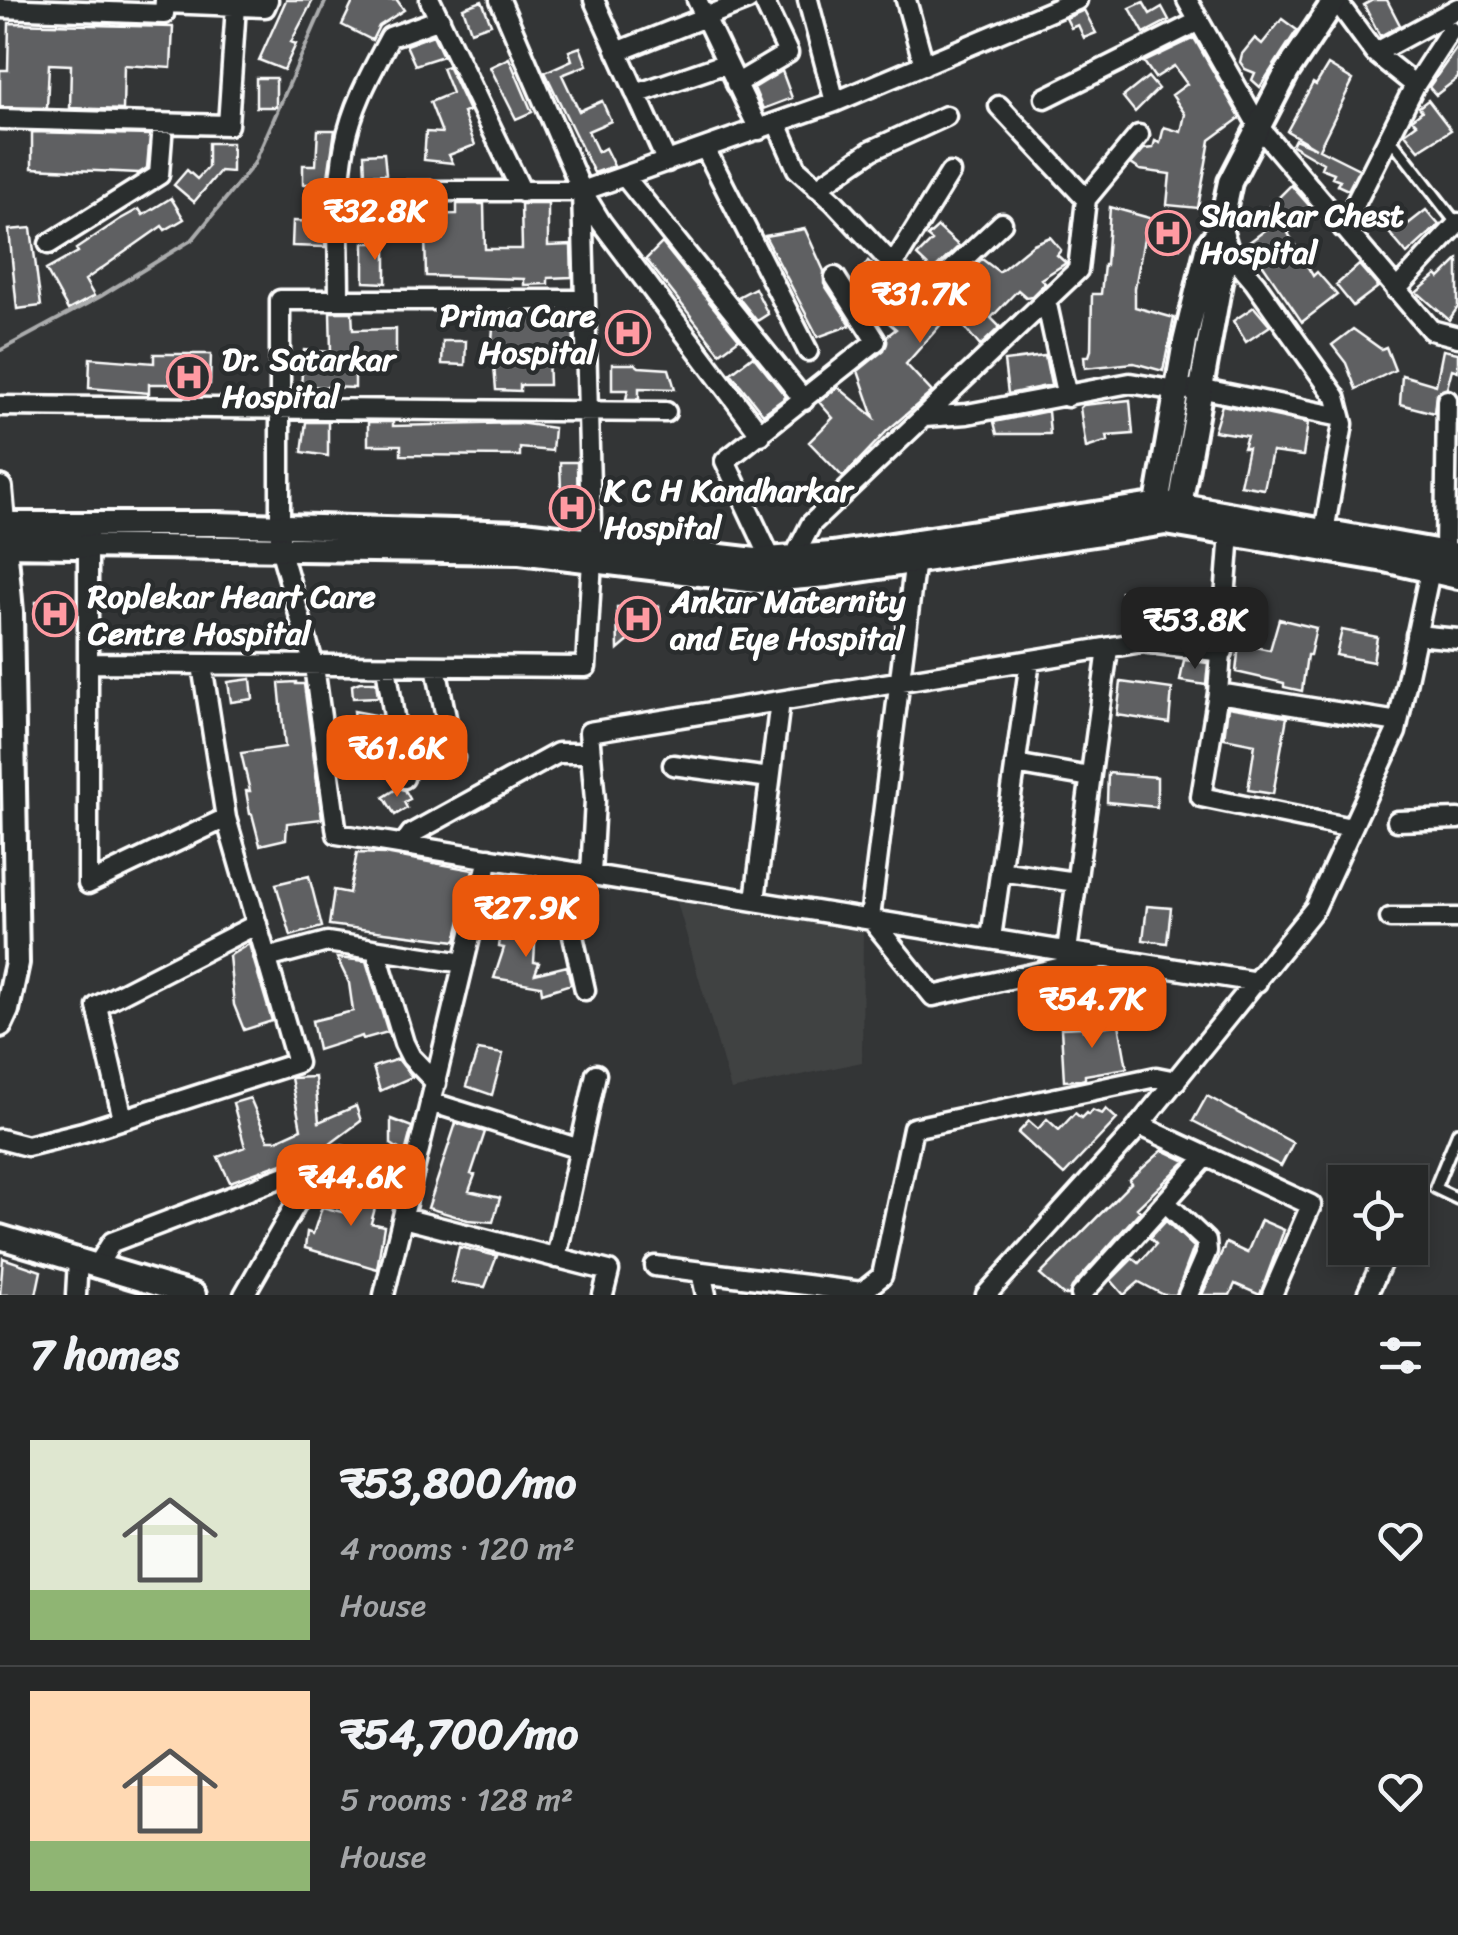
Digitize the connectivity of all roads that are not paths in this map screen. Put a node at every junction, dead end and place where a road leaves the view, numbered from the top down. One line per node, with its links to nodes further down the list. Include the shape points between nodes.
1 (268, 0): 14 (street, via 265,7)
2 (430, 0): 18 (street)
3 (500, 0): 46 (street)
4 (696, 0): 17 (street)
5 (748, 0): 17 (street)
6 (763, 0): 25 (street, via 788,53)
7 (808, 0): 29 (street)
8 (1077, 0): 16 (street)
9 (1187, 0): 19 (street)
10 (912, 1): 24 (street)
11 (164, 2): 14 (street); 15 (street, via 164,14)
12 (600, 2): 21 (street)
13 (1328, 3): 22 (street); 35 (street)
14 (236, 6): 34 (street, via 228,125)
15 (0, 8)
16 (1031, 9): 24 (street)
17 (705, 18): 21 (street); 23 (street)
18 (440, 19): 44 (street, via 390,37 367,78 346,141); 45 (street)
19 (1198, 20): 28 (street); 35 (street)
20 (1453, 23): 22 (street); 26 (street)
21 (617, 52): 27 (street)
22 (1375, 53): 26 (street)
23 (727, 63): 25 (street); 27 (street)
24 (924, 64): 29 (street)
25 (736, 84): 36 (street)
26 (1415, 85): 50 (street)
27 (636, 94): 40 (street)
28 (1045, 98)
29 (835, 102): 33 (street)
30 (999, 106): 47 (street)
31 (946, 116): 43 (street, via 872,150)
32 (0, 119): 34 (street)
33 (777, 123): 36 (street); 43 (street, via 797,169)
34 (164, 124): 52 (street, via 159,175)
35 (1259, 127): 50 (street); 51 (street, via 1230,182)
36 (758, 130): 39 (street)
37 (1139, 135): 47 (street)
38 (1395, 144): 49 (lane)
39 (705, 148): 40 (street); 60 (street)
40 (667, 162): 42 (street)
41 (950, 173): 53 (street)
42 (625, 176): 46 (street); 63 (street)
43 (818, 188): 53 (street)
44 (339, 191): 45 (street); 56 (street)
45 (522, 192): 46 (street)
46 (582, 192): 57 (street); 71 (street)
47 (1086, 199): 58 (street, via 1078,270)
48 (1002, 223): 53 (street, via 923,298)
49 (1457, 224): 55 (street)
50 (1343, 228): 55 (street)
51 (1218, 242): 61 (street); 70 (street, via 1336,396)
52 (50, 244)
53 (893, 265)
54 (835, 277): 63 (street, via 876,341)
55 (1396, 290): 59 (street, via 1431,330)
56 (339, 300): 57 (street); 66 (street, via 280,300)
57 (584, 300): 67 (street)
58 (1046, 300): 62 (street); 69 (street)
59 (1458, 337)
60 (808, 351)
61 (1188, 390): 62 (street, via 1130,383); 70 (street); 73 (street)
62 (1067, 397): 69 (street)
63 (804, 400): 71 (street)
64 (1447, 400): 81 (street)
65 (0, 406): 66 (street)
66 (280, 409): 67 (street); 77 (street)
67 (588, 412): 68 (street); 79 (street)
68 (666, 412)
69 (924, 417): 82 (street, via 811,524)
70 (1341, 417): 78 (street)
71 (760, 435): 82 (street, via 725,461)
72 (0, 488): 75 (street)
73 (1168, 511): 74 (street); 78 (street); 80 (street)
74 (1230, 532): 78 (street); 88 (street)
75 (2, 534): 76 (street); 84 (street)
76 (88, 535): 77 (street); 90 (street)
77 (280, 537): 79 (street, via 524,533); 92 (street)
78 (1323, 539): 81 (street)
79 (592, 550): 82 (street); 94 (street, via 586,667)
80 (916, 551): 82 (street); 95 (street)
81 (1444, 560): 83 (street); 85 (street)
82 (784, 565)
83 (1458, 577)
84 (5, 602): 106 (street)
85 (1416, 635): 86 (street); 98 (street)
86 (1458, 639)
87 (1108, 649): 88 (street, via 1142,642); 89 (street); 103 (street)
88 (1223, 652): 96 (street)
89 (1030, 662): 95 (street); 101 (street)
90 (88, 663): 91 (street); 107 (street, via 88,884)
91 (202, 665): 92 (street); 107 (street)
92 (314, 666): 93 (street); 111 (street, via 337,834)
93 (386, 667): 94 (street); 104 (street)
94 (436, 667): 100 (street)
95 (901, 682): 97 (street); 118 (street)
96 (1218, 693): 98 (street); 110 (street, via 1200,797)
97 (780, 701): 99 (street, via 589,732); 105 (street)
98 (1398, 722): 110 (street)
99 (591, 753): 111 (street, via 558,753); 114 (street)
100 (454, 758)
101 (1015, 764): 103 (street); 113 (street)
102 (673, 765): 105 (street)
103 (1090, 777): 115 (street)
104 (404, 778)
105 (770, 778): 116 (street)
106 (7, 787): 127 (street)
107 (226, 818): 121 (street)
108 (1458, 818): 109 (street)
109 (1397, 821)
110 (1351, 828): 129 (street, via 1314,908)
111 (403, 844): 112 (street)
112 (489, 858): 114 (street); 117 (street)
113 (1000, 871): 115 (street); 122 (street)
114 (591, 874): 116 (street)
115 (1076, 882): 124 (street)
116 (755, 900): 118 (street)
117 (477, 908): 128 (street); 130 (street, via 569,918)
118 (870, 918): 122 (street); 125 (street, via 933,996)
119 (1390, 918): 120 (street)
120 (1458, 918)
121 (257, 924): 126 (street); 136 (street, via 97,1006)
122 (990, 938): 124 (street)
123 (376, 950): 126 (street, via 327,942); 128 (street); 134 (street, via 404,1043)
124 (1067, 951): 125 (street)
125 (1106, 957): 129 (street)
126 (267, 958): 136 (street, via 298,1062)
127 (8, 963): 131 (street)
128 (464, 963): 134 (street)
129 (1257, 982): 133 (street)
130 (585, 990)
131 (0, 1026)
132 (596, 1074): 140 (street)
133 (1176, 1081): 137 (street); 155 (street, via 1156,1077 914,1128 882,1276)
134 (436, 1083): 135 (street)
135 (430, 1102): 140 (street); 143 (street)
136 (123, 1119): 139 (street, via 27,1146)
137 (1139, 1126): 141 (street); 162 (street)
138 (1458, 1132): 144 (lane, via 1435,1188)
139 (0, 1139)
140 (580, 1148): 148 (street)
141 (1206, 1156): 145 (street); 165 (street, via 1311,1206)
142 (310, 1166): 143 (street, via 338,1156); 149 (street, via 112,1242); 158 (street, via 308,1183)
143 (414, 1171): 146 (street)
144 (1458, 1199)
145 (1165, 1202): 163 (street); 164 (street, via 1206,1242)
146 (403, 1218): 148 (street); 159 (street)
147 (0, 1238): 149 (street)
148 (556, 1258): 160 (street, via 608,1271)
149 (87, 1263): 153 (street); 156 (street)
150 (1380, 1265): 166 (street)
151 (655, 1266): 152 (street)
152 (702, 1272): 154 (street); 161 (street)
153 (140, 1287): 157 (street)
154 (801, 1290): 155 (street)
155 (863, 1294)
156 (76, 1295)
157 (194, 1295)
158 (244, 1295)
159 (384, 1295)
160 (603, 1295)
161 (706, 1295)
162 (986, 1295)
163 (1081, 1295)
164 (1188, 1295)
165 (1272, 1295)
166 (1366, 1295)

